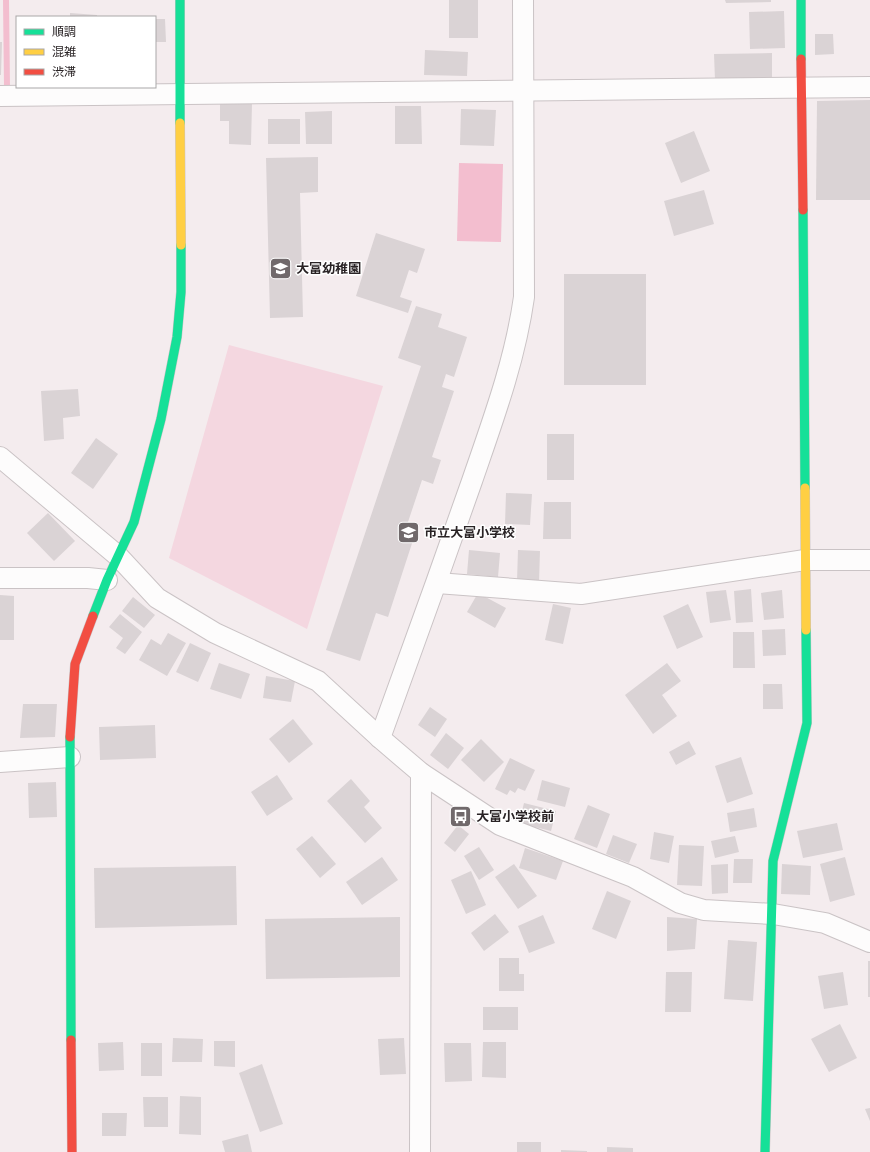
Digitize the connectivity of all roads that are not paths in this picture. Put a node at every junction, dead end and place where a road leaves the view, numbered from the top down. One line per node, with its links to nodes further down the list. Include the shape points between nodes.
1 (180, 0): 7 (street)
2 (523, 0): 6 (street)
3 (801, 0): 5 (street)
4 (870, 87): 5 (street)
5 (802, 88): 6 (street); 11 (street)
6 (524, 90): 7 (street); 15 (street, via 524,297 519,334 507,378)
7 (181, 94): 8 (street); 10 (street, via 181,292 177,337 161,419 134,522)
8 (0, 96)
9 (0, 457): 10 (street)
10 (118, 556): 14 (street); 16 (street, via 157,598 215,633 318,681)
11 (806, 560): 12 (street); 15 (street, via 581,594); 20 (street, via 806,723 773,861)
12 (870, 560)
13 (0, 578): 14 (street)
14 (107, 580): 17 (street, via 75,664)
15 (437, 583): 16 (street)
16 (380, 738): 19 (street)
17 (70, 757): 18 (street); 22 (street)
18 (0, 762)
19 (421, 773): 20 (street, via 500,825 633,877 680,903 704,910); 23 (street)
20 (772, 914): 21 (street, via 825,923); 24 (street)
21 (870, 942)
22 (72, 1152)
23 (420, 1152)
24 (765, 1152)

